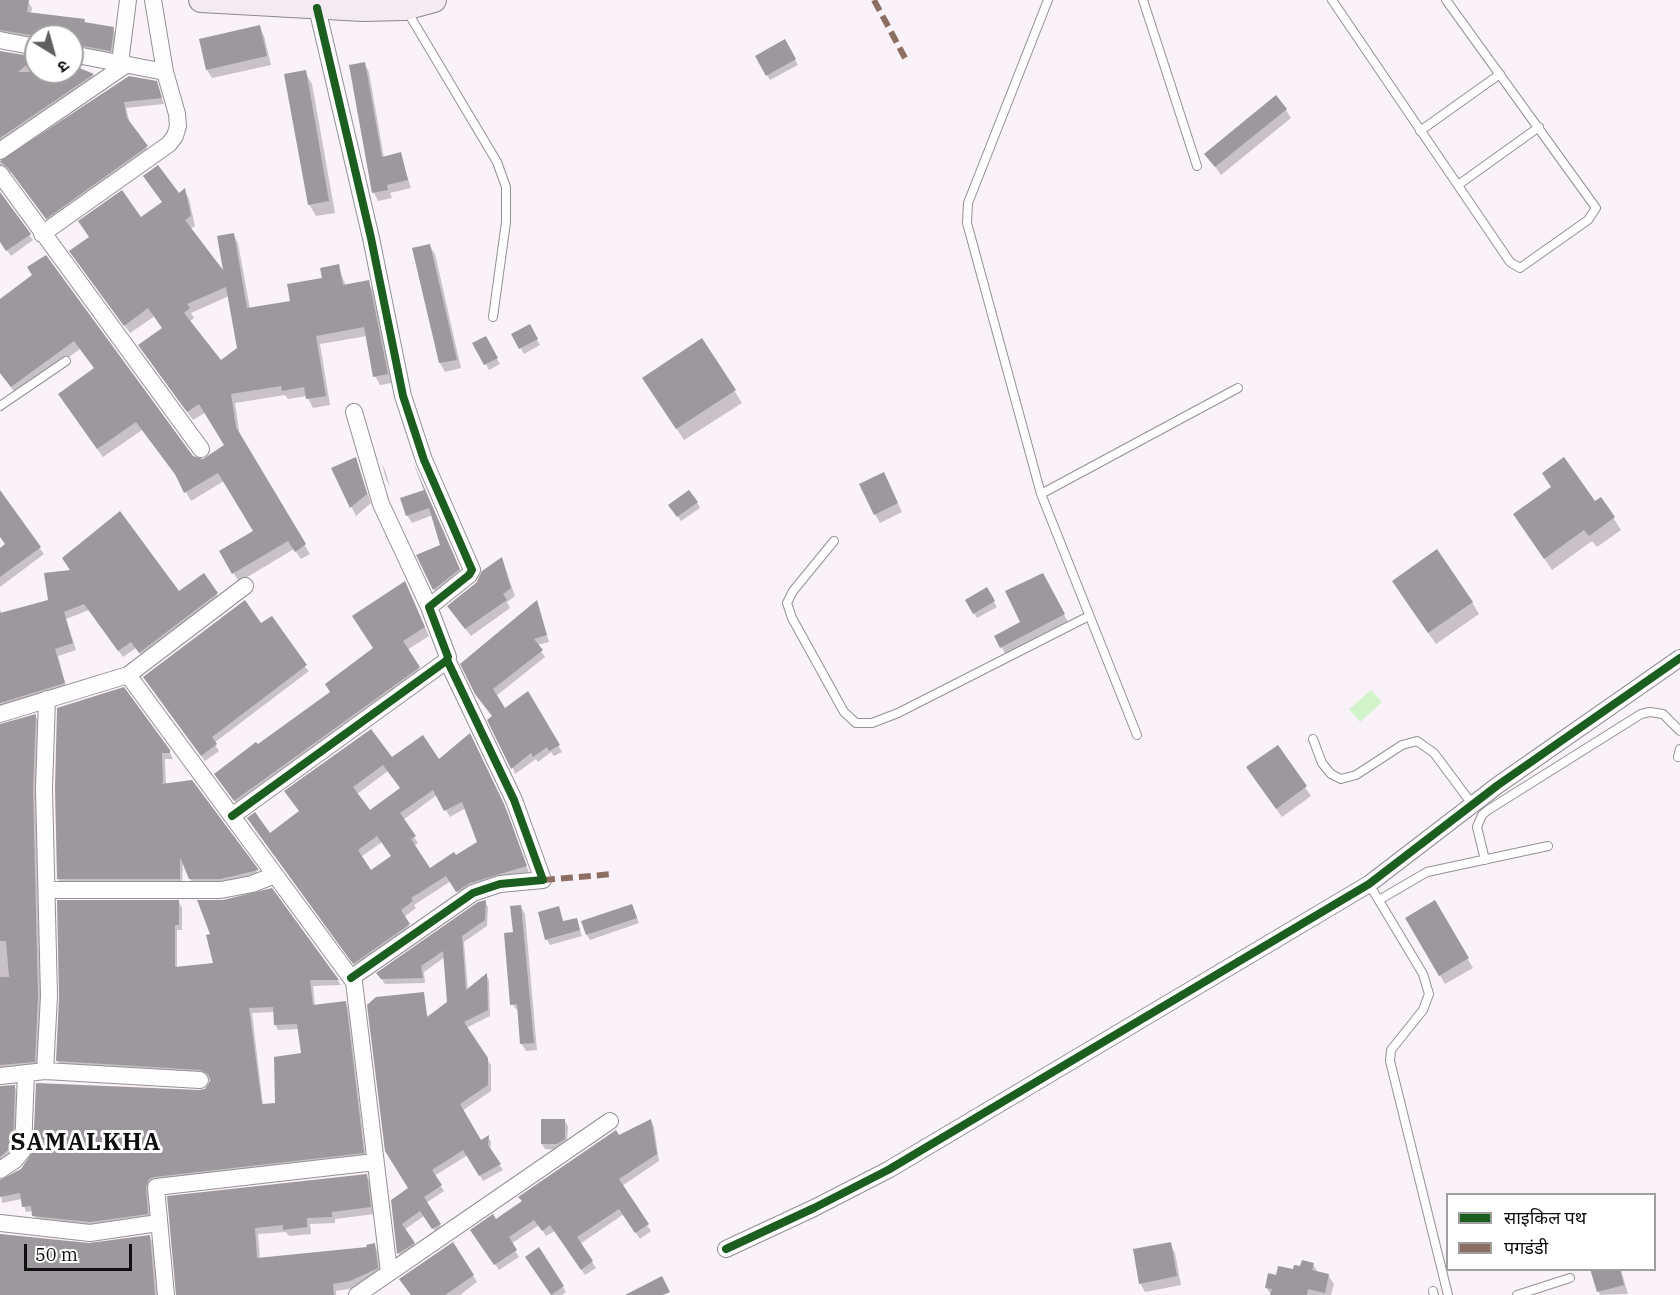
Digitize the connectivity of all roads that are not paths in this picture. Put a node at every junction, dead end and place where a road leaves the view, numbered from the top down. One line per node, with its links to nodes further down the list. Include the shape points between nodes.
1 (128, 0): 14 (street)
2 (153, 0): 15 (street)
3 (201, 0): 10 (main road)
4 (434, 0): 9 (main road)
5 (1047, 0): 30 (lane, via 966,212)
6 (1143, 0): 20 (lane)
7 (1332, 0): 18 (lane)
8 (1446, 0): 16 (lane)
9 (402, 4): 10 (main road); 24 (lane, via 497,162 506,187 506,222)
10 (317, 8): 33 (street, via 403,396 424,460 471,567 469,575)
11 (0, 40): 12 (street)
12 (24, 45)
13 (84, 56): 14 (street)
14 (124, 64): 15 (street); 19 (street)
15 (165, 72): 23 (street, via 178,126 169,144)
16 (1500, 74): 17 (lane); 18 (lane)
17 (1539, 127): 22 (lane); 22 (lane, via 1596,208 1588,220 1528,264 1520,268 1510,262)
18 (1420, 131): 22 (lane)
19 (0, 151)
20 (1197, 166)
21 (0, 174): 23 (street)
22 (1458, 185)
23 (42, 234): 29 (street)
24 (493, 317)
25 (66, 362): 27 (lane)
26 (1238, 388): 30 (lane)
27 (0, 406)
28 (354, 412): 33 (street, via 381,504)
29 (201, 449)
30 (1041, 494): 34 (lane)
31 (834, 541): 34 (lane, via 793,591 788,603 792,618 844,712 856,723 872,723 898,713)
32 (245, 586): 37 (street)
33 (429, 607): 36 (street)
34 (1089, 616): 41 (lane)
35 (1680, 658): 43 (street)
36 (447, 660): 44 (street); 51 (street, via 514,800 543,880 500,884 473,893)
37 (128, 675): 38 (street); 44 (street)
38 (47, 699): 39 (street); 49 (street, via 44,789)
39 (0, 714)
40 (1680, 731): 46 (lane, via 1663,714 1641,714 1488,810 1477,827)
41 (1137, 735)
42 (1313, 740): 43 (lane, via 1322,763 1341,779 1356,776 1402,744 1417,741 1434,753)
43 (1473, 804): 48 (street)
44 (232, 816): 47 (street)
45 (1548, 846): 46 (lane)
46 (1485, 860): 50 (lane, via 1419,875)
47 (275, 875): 49 (street, via 221,890); 51 (street)
48 (1369, 884): 50 (lane); 61 (street, via 888,1170)
49 (48, 890): 52 (street)
50 (1379, 900): 66 (lane, via 1423,974 1429,994 1423,1010 1391,1050 1390,1060)
51 (351, 978): 57 (street)
52 (45, 1071): 53 (street); 55 (street)
53 (26, 1073): 54 (street); 58 (street, via 23,1150)
54 (0, 1076)
55 (200, 1080)
56 (610, 1121): 62 (street)
57 (375, 1162): 59 (street, via 157,1187); 62 (street)
58 (0, 1170)
59 (158, 1222): 60 (street, via 90,1233); 64 (street)
60 (0, 1223)
61 (726, 1249)
62 (389, 1272): 65 (street)
63 (1570, 1278): 67 (lane)
64 (166, 1295)
65 (357, 1295)
66 (1448, 1295)
67 (1517, 1295)

